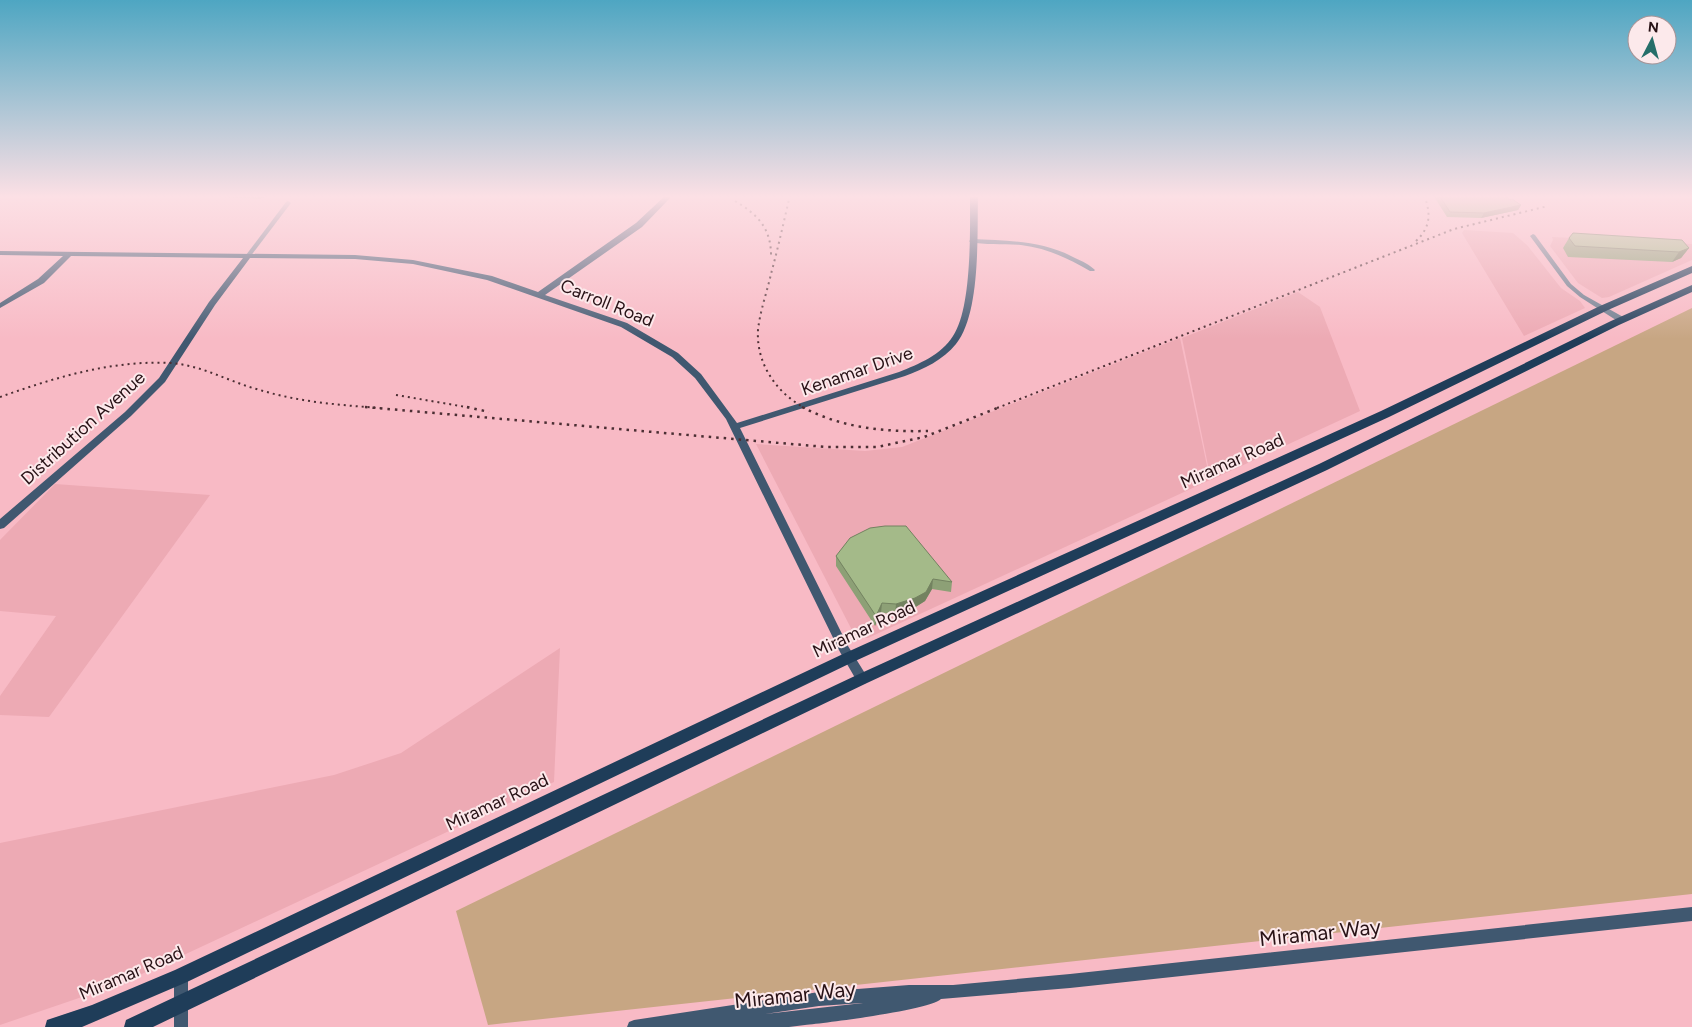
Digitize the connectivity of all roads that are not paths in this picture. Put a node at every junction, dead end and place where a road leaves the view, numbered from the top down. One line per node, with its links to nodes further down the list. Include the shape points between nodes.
1 (258, 243): 8 (street, Distribution Avenue)
2 (613, 243): 12 (street)
3 (972, 243): 16 (street, Kenamar Drive, via 967,316 959,335 944,352 902,374)
4 (1002, 243): 10 (street, via 1050,249)
5 (1538, 243): 14 (street, via 1569,285)
6 (0, 253): 7 (street, Carroll Road)
7 (69, 254): 8 (street, Carroll Road); 13 (street, via 41,280)
8 (248, 256): 12 (street, Carroll Road, via 355,257 413,262 473,274); 17 (street, Distribution Avenue, via 162,380)
9 (1692, 269): 14 (main road, Miramar Road)
10 (1092, 270)
11 (1692, 288): 15 (main road)
12 (539, 295): 16 (street, Carroll Road, via 624,325 652,340 698,376)
13 (0, 306)
14 (1604, 308): 15 (street); 18 (main road, Miramar Road, via 1394,410)
15 (1622, 320): 19 (main road, via 1323,467)
16 (734, 427): 18 (street, Carroll Road)
17 (0, 526)
18 (848, 658): 19 (street, Carroll Road); 21 (main road, Miramar Road)
19 (862, 679): 22 (main road)
20 (1692, 914): 26 (street, Miramar Way, via 953,992 825,1016 702,1026)
21 (181, 976): 22 (street); 23 (main road, Miramar Road)
22 (179, 1006): 24 (main road); 25 (street)
23 (54, 1027)
24 (133, 1027)
25 (181, 1027)
26 (637, 1027)

